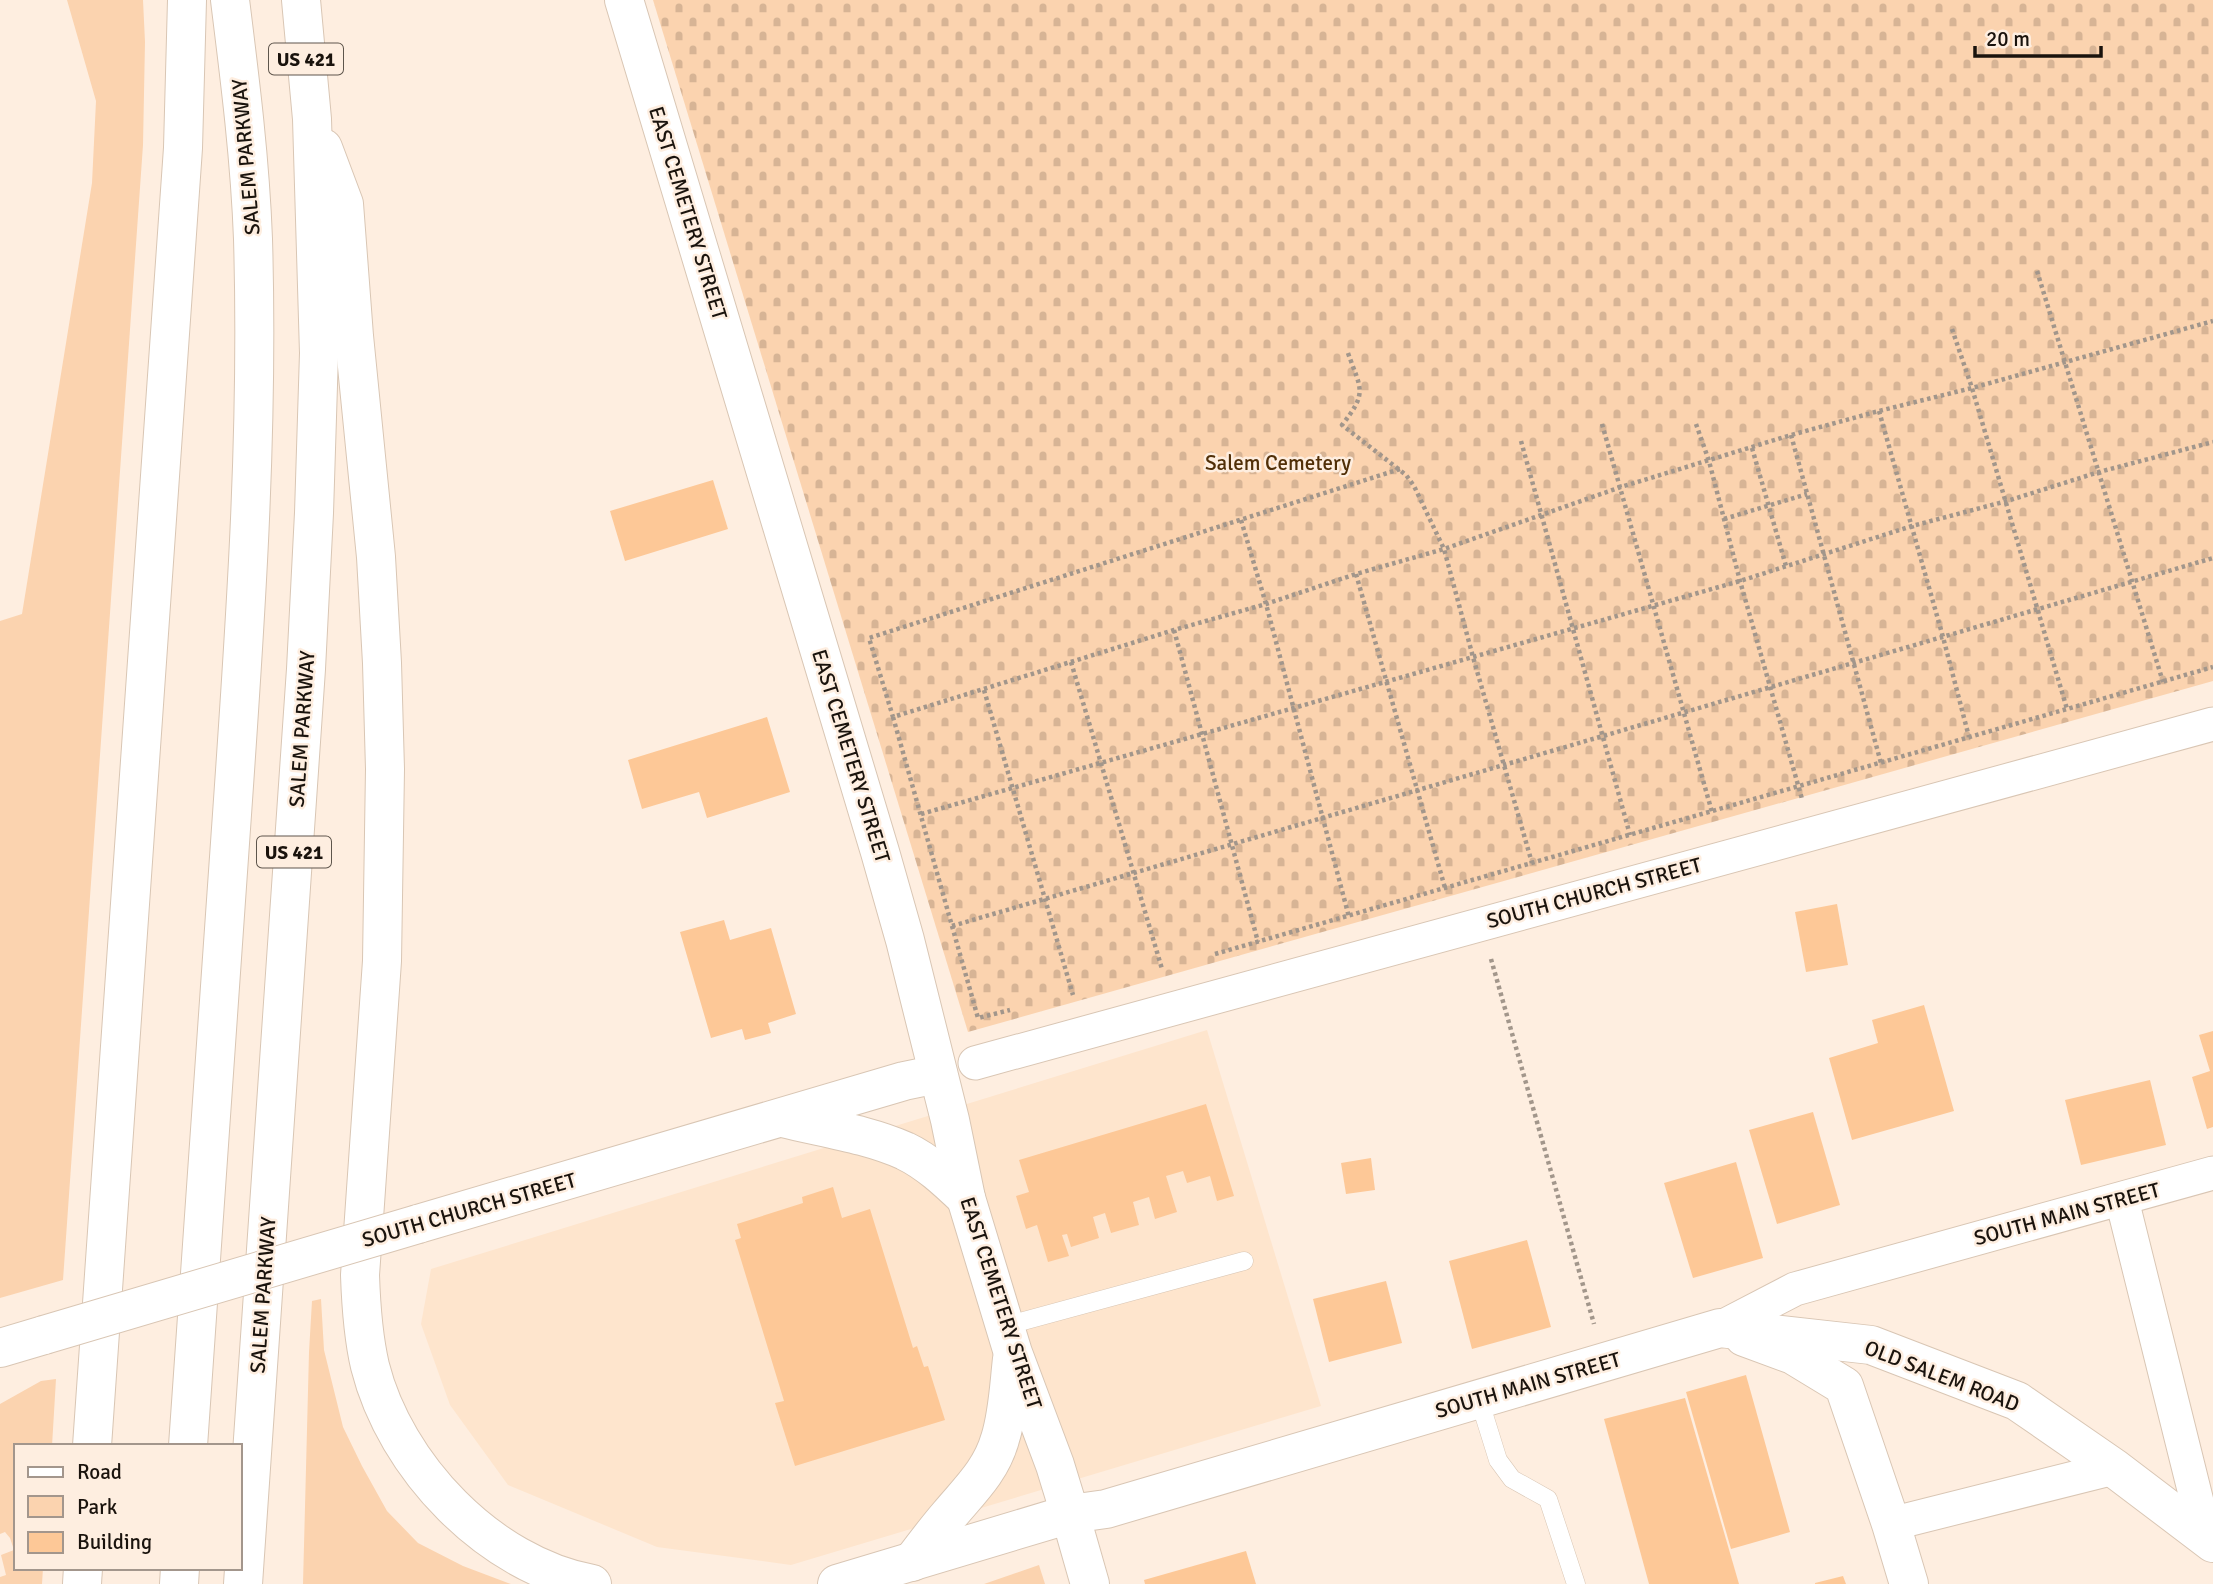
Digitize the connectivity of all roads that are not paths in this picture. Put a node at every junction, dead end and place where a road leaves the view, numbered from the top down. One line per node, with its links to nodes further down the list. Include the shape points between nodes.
1 (187, 0): 18 (main road, via 183,148)
2 (230, 0): 19 (main road, SALEM PARKWAY / US 421, via 246,125 254,378 242,665)
3 (301, 0): 5 (main road, SALEM PARKWAY / US 421)
4 (624, 0): 8 (main road, EAST CEMETERY STREET, via 880,852)
5 (312, 119): 25 (main road, SALEM PARKWAY / US 421, via 319,353 314,513); 26 (main road, via 344,204 382,663 382,961 360,1275 370,1366 404,1444 451,1505 475,1527 528,1561)
6 (2213, 723): 7 (street, SOUTH CHURCH STREET)
7 (975, 1063)
8 (938, 1074): 9 (main road, SOUTH CHURCH STREET); 11 (main road, EAST CEMETERY STREET)
9 (781, 1118): 11 (main road, via 872,1139 906,1152); 16 (main road, SOUTH CHURCH STREET, bridge)
10 (2213, 1173): 12 (street, SOUTH MAIN STREET)
11 (966, 1198): 15 (main road, EAST CEMETERY STREET)
12 (2122, 1200): 14 (street, SOUTH MAIN STREET, via 1795,1289); 23 (street, OLD SALEM ROAD)
13 (1244, 1261): 15 (lane)
14 (1720, 1328): 17 (main road, SOUTH MAIN STREET); 20 (main road, OLD SALEM ROAD, via 1871,1345 2017,1401); 22 (main road, via 1793,1355 1844,1386)
15 (1009, 1339): 21 (main road, EAST CEMETERY STREET); 24 (main road, via 1000,1440 981,1479)
16 (0, 1348)
17 (1479, 1399): 21 (main road, SOUTH MAIN STREET, via 1105,1509); 29 (lane, via 1505,1470 1512,1479 1548,1499)
18 (92, 1444)
19 (188, 1444)
20 (2114, 1468): 22 (street); 23 (main road, OLD SALEM ROAD)
21 (1070, 1514): 24 (main road, SOUTH MAIN STREET); 28 (main road, EAST CEMETERY STREET)
22 (1891, 1524): 30 (main road)
23 (2210, 1540)
24 (912, 1562): 27 (main road, SOUTH MAIN STREET)
25 (243, 1584)
26 (592, 1584)
27 (837, 1584)
28 (1090, 1584)
29 (1576, 1584)
30 (1909, 1584)

